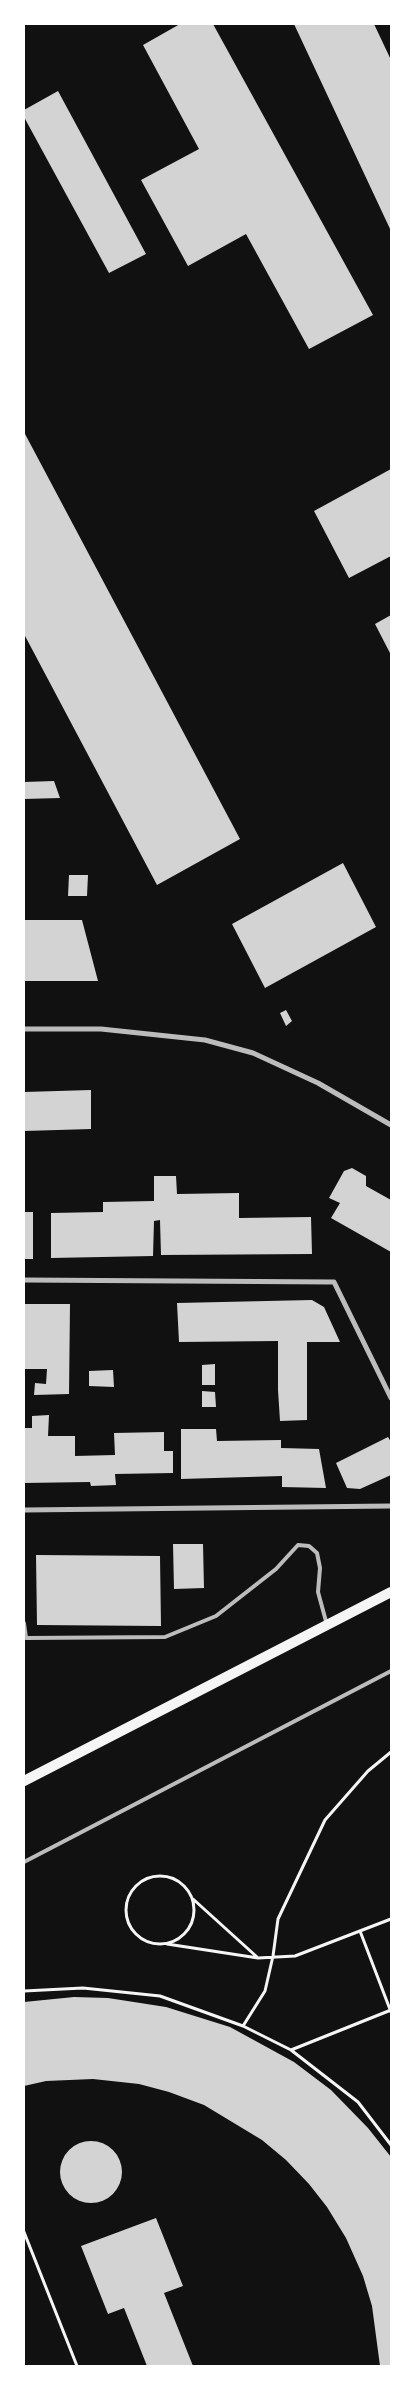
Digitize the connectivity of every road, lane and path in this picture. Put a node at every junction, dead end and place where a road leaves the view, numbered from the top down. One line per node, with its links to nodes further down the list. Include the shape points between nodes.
1 (24, 1029): 2 (street, via 101,1029 205,1040 253,1053 310,1079)
2 (391, 1125)
3 (24, 1280): 4 (street, via 334,1282)
4 (391, 1398)
5 (391, 1506): 6 (street)
6 (24, 1510)
7 (391, 1592): 9 (main road)
8 (24, 1623): 9 (lane, via 26,1638 165,1637 216,1616 276,1569 298,1545 309,1546 317,1552 320,1568 318,1592)
9 (327, 1626): 12 (main road)
10 (391, 1671): 13 (lane)
11 (391, 1752): 18 (path, via 368,1771 324,1820 278,1919)
12 (24, 1780)
13 (24, 1862)
14 (193, 1899): 17 (path, via 194,1917 184,1935); 17 (path, via 181,1882 163,1876 146,1879 132,1890 126,1905 128,1923 138,1936 152,1944); 19 (path)
15 (391, 1919): 16 (path)
16 (360, 1931): 18 (path, via 294,1956); 21 (path)
17 (167, 1944): 19 (path)
18 (273, 1956): 19 (path); 22 (path, via 265,1991)
19 (258, 1958)
20 (24, 1991): 22 (path, via 83,1988 160,1996)
21 (391, 2011): 23 (path)
22 (243, 2026): 23 (path)
23 (291, 2050): 24 (path, via 358,2102)
24 (391, 2145)
25 (24, 2232): 26 (path)
26 (77, 2366)

